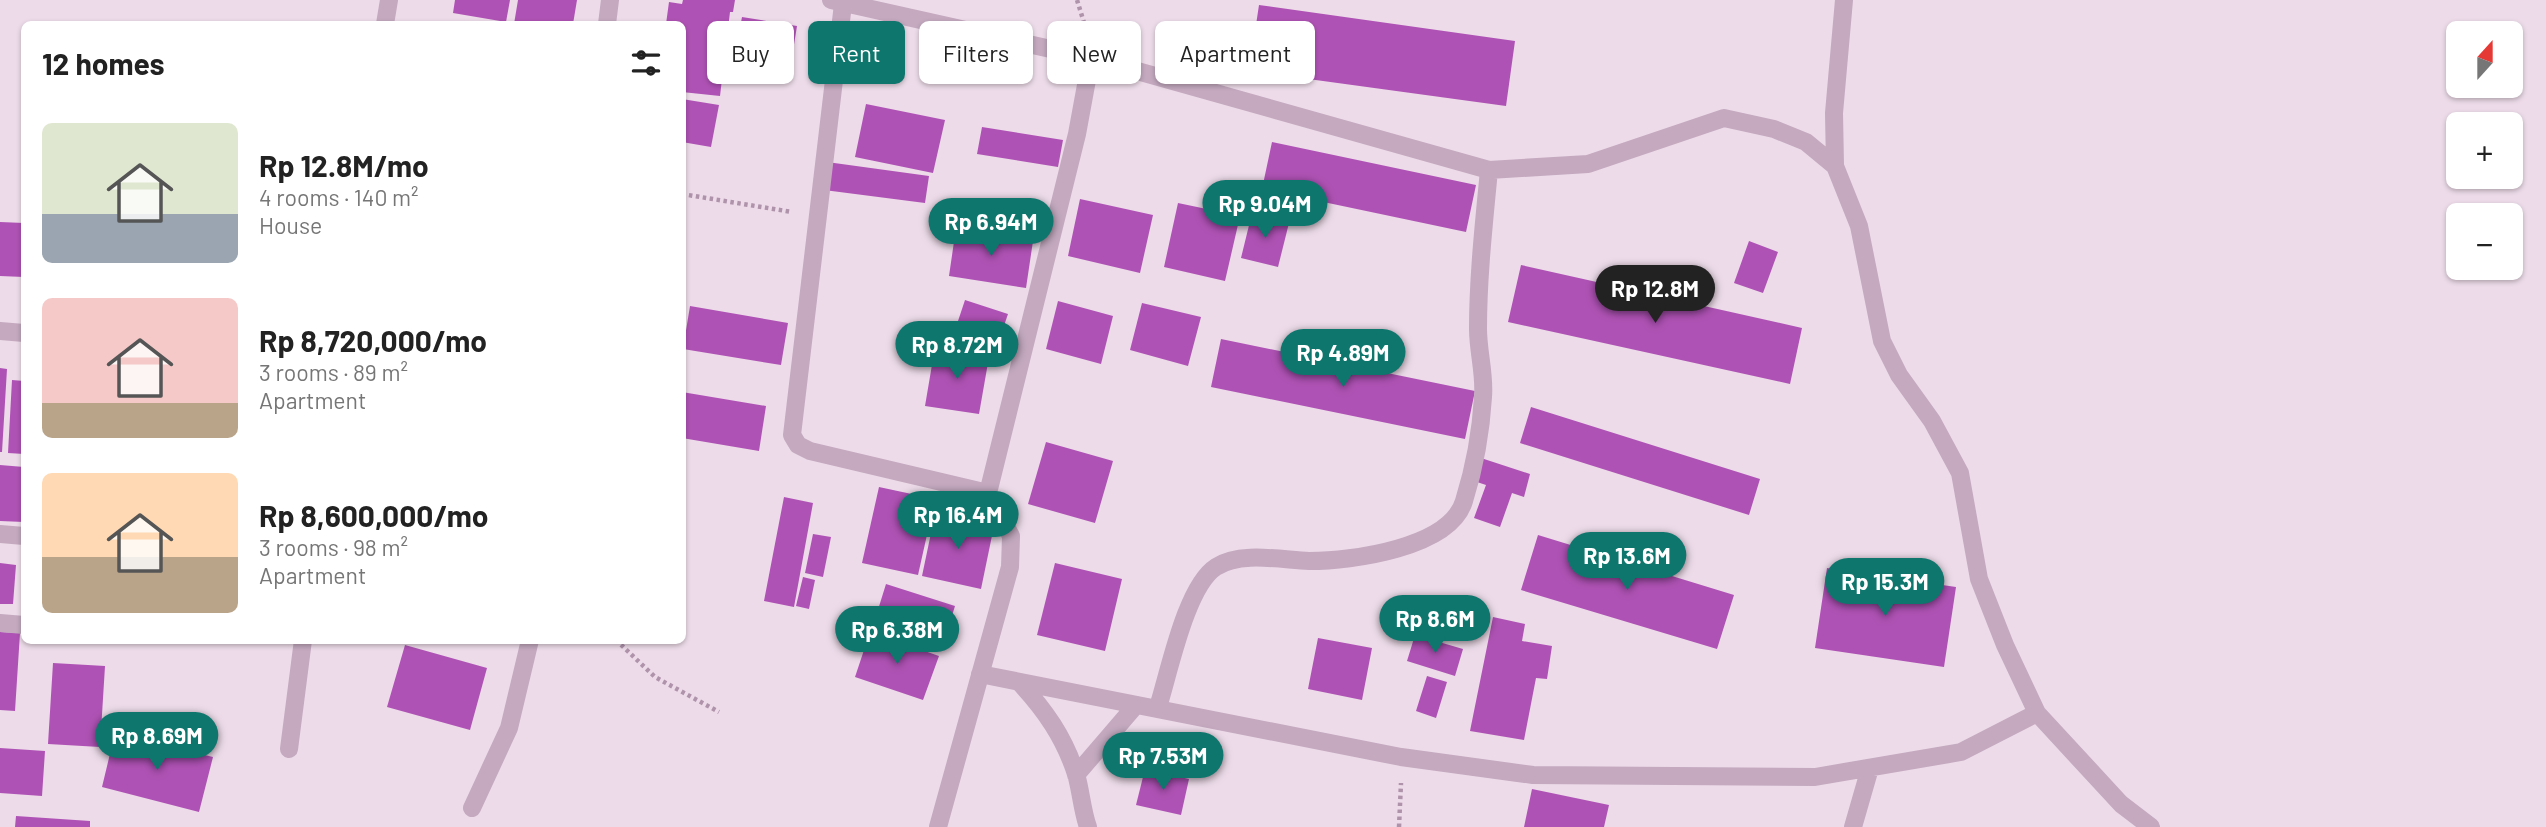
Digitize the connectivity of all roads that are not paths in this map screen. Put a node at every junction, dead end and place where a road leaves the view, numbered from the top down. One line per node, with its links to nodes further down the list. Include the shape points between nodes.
1 (389, 0): 5 (street)
2 (610, 0): 6 (street)
3 (1844, 0): 10 (street, via 1834,113)
4 (837, 2): 7 (street); 14 (street, via 792,435 797,445 848,461)
5 (386, 21)
6 (607, 21)
7 (1047, 48)
8 (1141, 72): 11 (street)
9 (1086, 84): 14 (street)
10 (1835, 166): 11 (street, via 1806,142 1724,118 1588,164); 25 (street, via 1859,226 1882,341 1960,473 1979,579)
11 (1489, 170): 24 (street, via 1479,284 1483,397 1464,503 1437,535 1389,550 1348,559 1236,559 1215,567 1198,585)
12 (0, 331): 13 (street)
13 (21, 333)
14 (988, 493): 21 (street, via 1006,523 1012,552)
15 (0, 534): 16 (street)
16 (21, 536)
17 (0, 623): 18 (street)
18 (21, 625)
19 (302, 644): 26 (street)
20 (529, 644): 29 (street, via 509,728)
21 (980, 674): 22 (street); 30 (street)
22 (1019, 682): 23 (street); 28 (street, via 1054,724)
23 (1136, 705): 24 (street); 28 (street)
24 (1158, 707): 27 (street, via 1401,757 1533,775 1815,776)
25 (2037, 713): 27 (street, via 1961,752); 33 (street, via 2122,804)
26 (289, 749)
27 (1870, 768): 32 (street)
28 (1076, 775): 31 (street)
29 (472, 808)
30 (939, 827)
31 (1088, 827)
32 (1853, 827)
33 (2151, 827)

